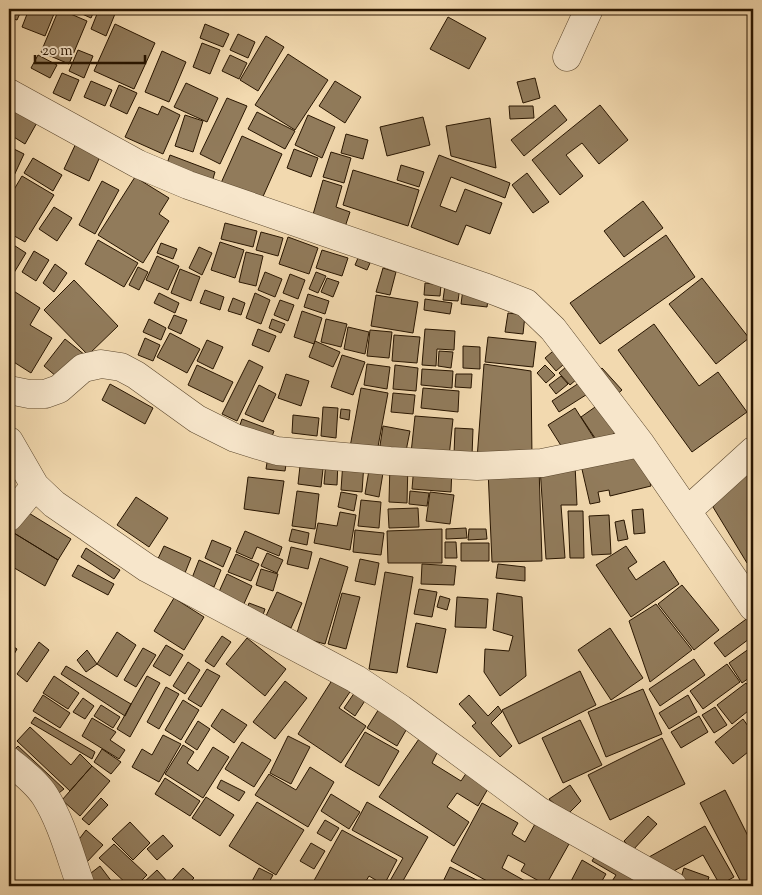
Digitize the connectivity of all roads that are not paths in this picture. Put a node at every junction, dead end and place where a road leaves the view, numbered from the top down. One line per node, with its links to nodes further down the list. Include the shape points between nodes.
1 (589, 9): 2 (street)
2 (568, 57)
3 (9, 92): 6 (street, via 138,164 188,185 526,303 553,330)
4 (9, 390): 6 (street, via 45,394 59,389 83,368 101,364 121,367 197,419 235,438 277,451 390,461 477,466 542,463)
5 (9, 441): 8 (street)
6 (640, 444): 9 (street)
7 (753, 451): 9 (street)
8 (35, 486): 10 (street); 14 (street, via 54,504 147,568 356,679 402,709 539,811)
9 (687, 511): 11 (street)
10 (9, 517)
11 (753, 607)
12 (9, 761): 13 (street, via 45,795 58,820)
13 (81, 886)
14 (674, 886)

